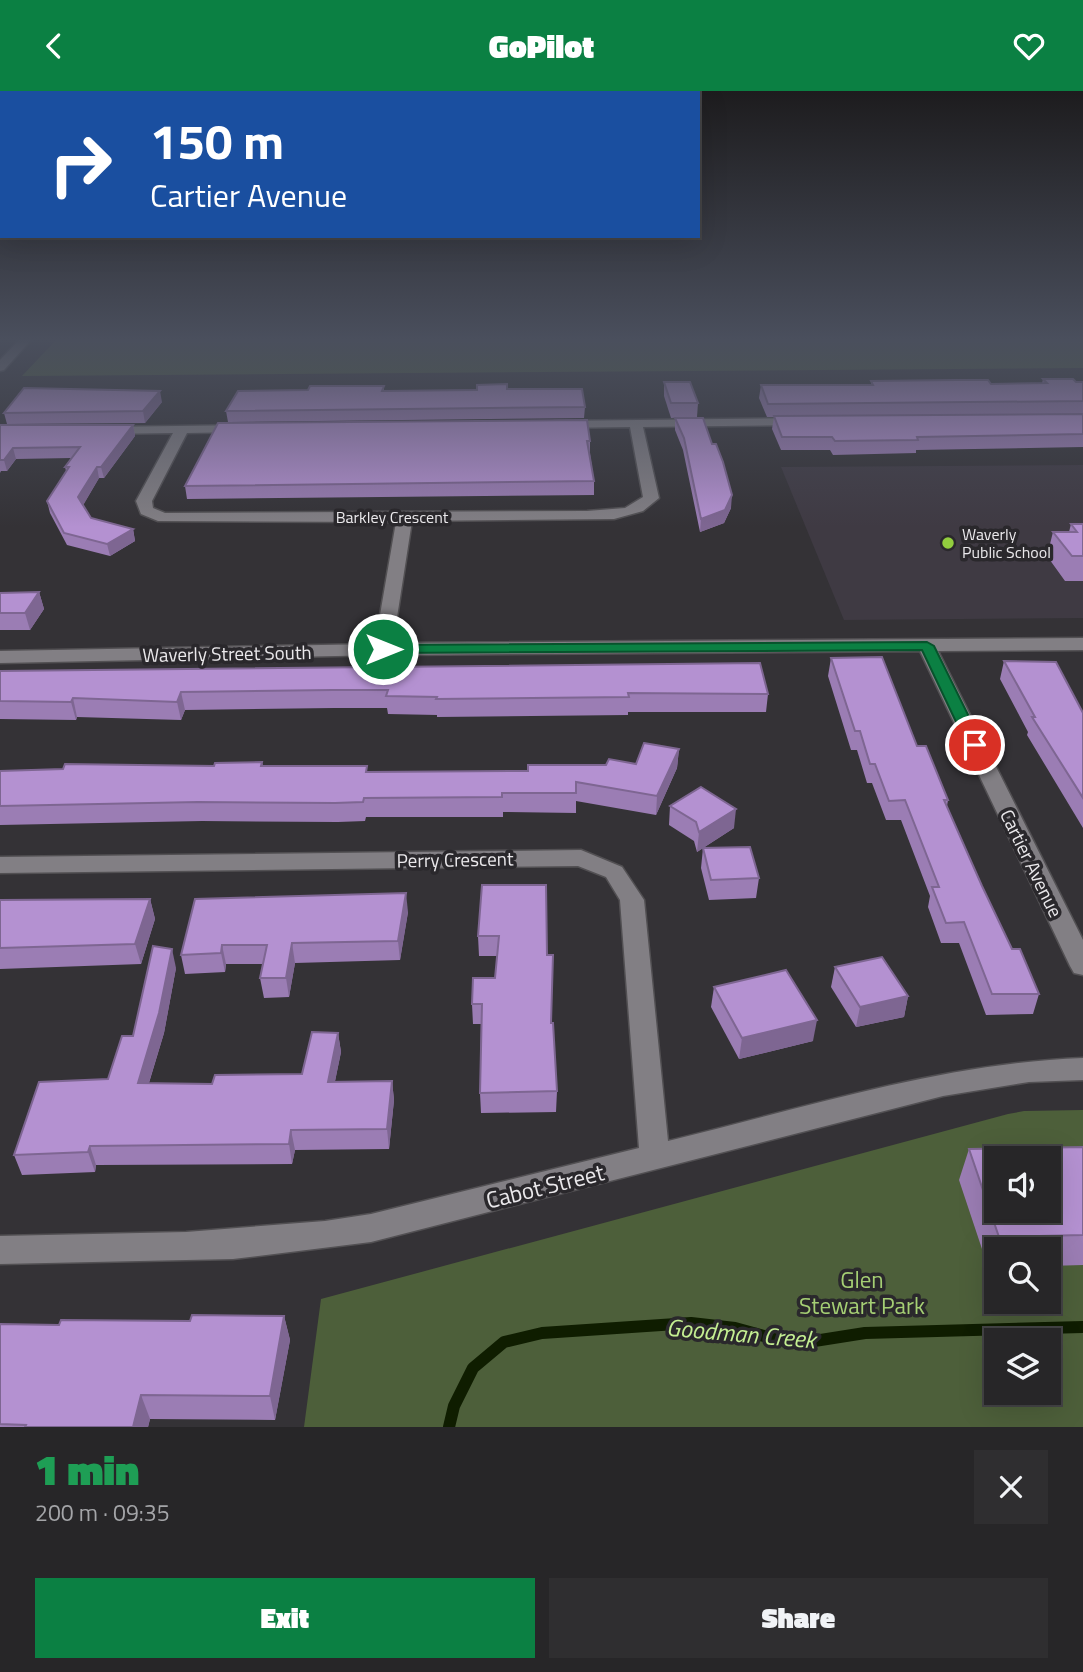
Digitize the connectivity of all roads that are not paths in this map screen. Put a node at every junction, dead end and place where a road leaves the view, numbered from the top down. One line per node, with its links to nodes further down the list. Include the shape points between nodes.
1 (810, 422): 2 (street)
2 (636, 423): 3 (street); 7 (street, Barkley Crescent, via 651,498 642,507 587,516)
3 (540, 425)
4 (183, 428): 5 (street); 6 (street); 7 (street, Barkley Crescent, via 144,501 146,511 163,517)
5 (252, 428)
6 (92, 430)
7 (405, 516): 10 (street)
8 (1083, 644): 9 (street, Waverly Street South)
9 (927, 646): 10 (street, Waverly Street South); 13 (street, Cartier Avenue)
10 (383, 649): 11 (street, Waverly Street South)
11 (0, 657)
12 (0, 865): 15 (street, Perry Crescent, via 581,858 614,872 632,900)
13 (1083, 966)
14 (1083, 1069): 15 (street, Cabot Street, via 1029,1071 943,1085)
15 (655, 1159): 16 (street, Cabot Street, via 313,1239)
16 (0, 1249)

